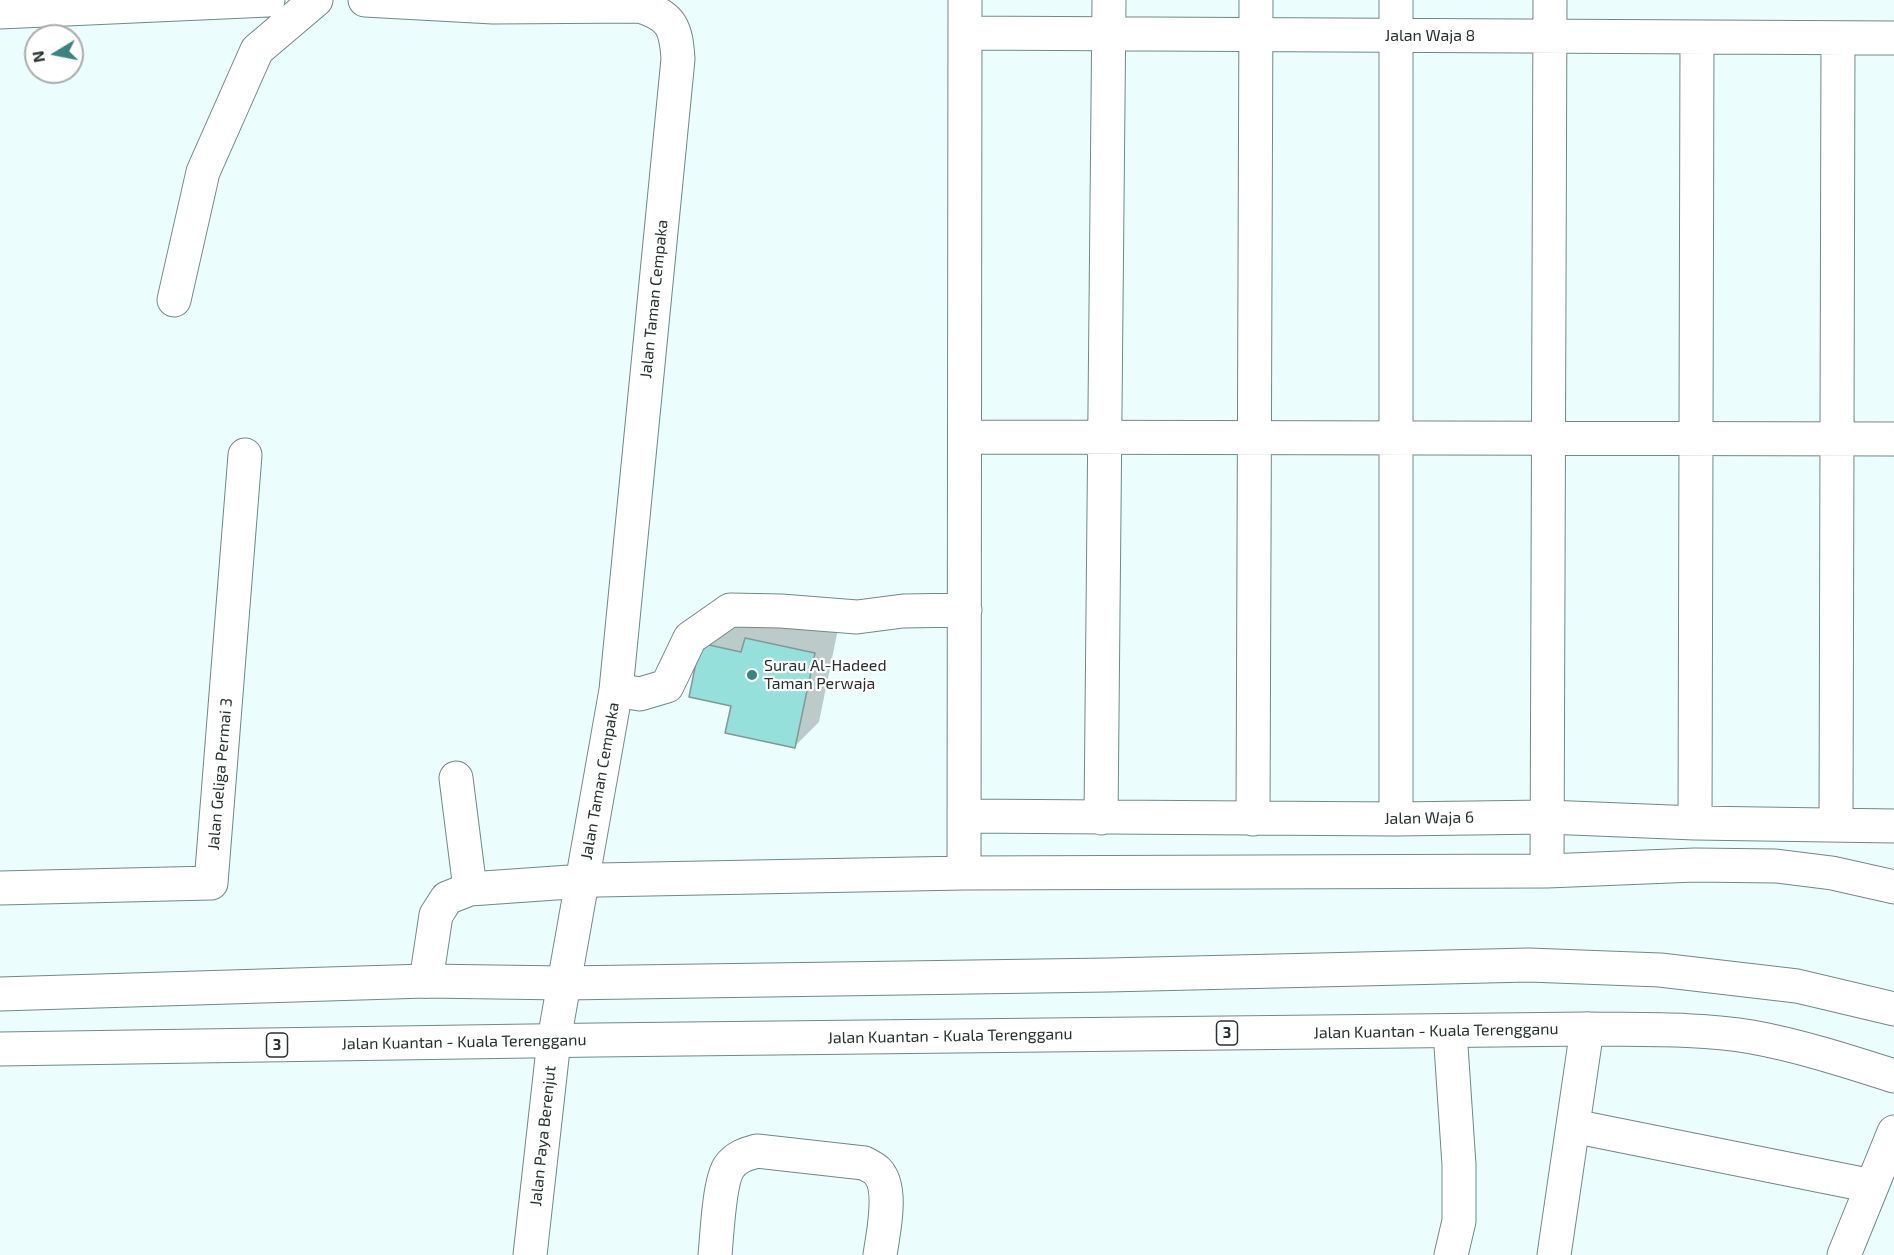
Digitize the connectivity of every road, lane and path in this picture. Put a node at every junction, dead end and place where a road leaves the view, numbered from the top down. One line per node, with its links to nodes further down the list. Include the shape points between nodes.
1 (268, 0): 9 (main road)
2 (316, 0): 18 (main road, via 257,50 203,172)
3 (364, 0): 29 (main road, Jalan Taman Cempaka, via 493,7 640,6 658,12 676,36 678,59)
4 (966, 0): 10 (main road)
5 (1109, 0): 11 (main road)
6 (1256, 0): 12 (main road)
7 (1396, 0): 13 (main road)
8 (1550, 0): 14 (main road)
9 (0, 12)
10 (965, 33): 11 (main road, Jalan Waja 8); 19 (main road)
11 (1108, 34): 12 (main road, Jalan Waja 8); 20 (main road)
12 (1256, 34): 13 (main road, Jalan Waja 8); 21 (main road)
13 (1396, 36): 14 (main road, Jalan Waja 8); 22 (main road)
14 (1550, 36): 15 (main road, Jalan Waja 8); 23 (main road)
15 (1697, 37): 16 (main road, Jalan Waja 8); 24 (main road)
16 (1839, 38): 17 (main road, Jalan Waja 8); 25 (main road)
17 (1894, 38)
18 (174, 300)
19 (965, 437): 20 (main road); 28 (main road)
20 (1104, 437): 21 (main road); 33 (main road)
21 (1254, 437): 22 (main road); 34 (main road)
22 (1398, 437): 23 (main road); 35 (main road)
23 (1548, 438): 24 (main road); 32 (main road)
24 (1696, 439): 25 (main road); 36 (main road)
25 (1837, 439): 26 (main road); 37 (main road)
26 (1894, 439)
27 (245, 455): 43 (main road, Jalan Geliga Permai 3, via 211,883)
28 (965, 610): 29 (main road, via 903,611 857,617 730,610 690,638 667,686 640,694); 31 (main road)
29 (616, 690): 41 (main road, Jalan Taman Cempaka)
30 (456, 778): 44 (main road)
31 (964, 816): 33 (main road, Jalan Waja 6); 40 (main road)
32 (1547, 817): 35 (main road, Jalan Waja 6); 36 (main road, Jalan Waja 6); 39 (main road)
33 (1101, 818): 34 (main road, Jalan Waja 6)
34 (1253, 819): 35 (main road, Jalan Waja 6)
35 (1396, 819)
36 (1695, 823): 37 (main road, Jalan Waja 6)
37 (1836, 825): 38 (main road, Jalan Waja 6)
38 (1894, 826)
39 (1547, 870): 40 (main road); 42 (main road, via 1776,866)
40 (964, 873): 41 (main road)
41 (581, 883): 44 (main road); 46 (main road, Jalan Taman Cempaka)
42 (1894, 887)
43 (0, 888)
44 (470, 889): 45 (main road, via 447,898 436,915)
45 (426, 981): 46 (main road); 47 (main road)
46 (564, 983): 48 (main road, via 1529,965 1660,970 1797,986); 51 (main road, Jalan Paya Berenjut)
47 (0, 993)
48 (1894, 1009)
49 (1587, 1029): 50 (main road, Jalan Kuantan - Kuala Terengganu / 3); 53 (main road, Jalan Kuantan - Kuala Terengganu / 3, via 1751,1037 1808,1048); 54 (main road)
50 (1450, 1031): 51 (main road, Jalan Kuantan - Kuala Terengganu / 3); 60 (main road, via 1459,1165 1459,1221)
51 (554, 1040): 52 (main road, Jalan Kuantan - Kuala Terengganu / 3); 57 (main road, Jalan Paya Berenjut)
52 (0, 1049)
53 (1894, 1076)
54 (1573, 1126): 56 (main road); 61 (main road)
55 (1891, 1147): 56 (main road)
56 (1872, 1186): 62 (main road)
57 (530, 1255)
58 (715, 1255): 59 (main road, via 728,1167 740,1156 757,1151 864,1163 876,1170 883,1180 886,1197)
59 (880, 1255)
60 (1451, 1255)
61 (1554, 1255)
62 (1844, 1255)

